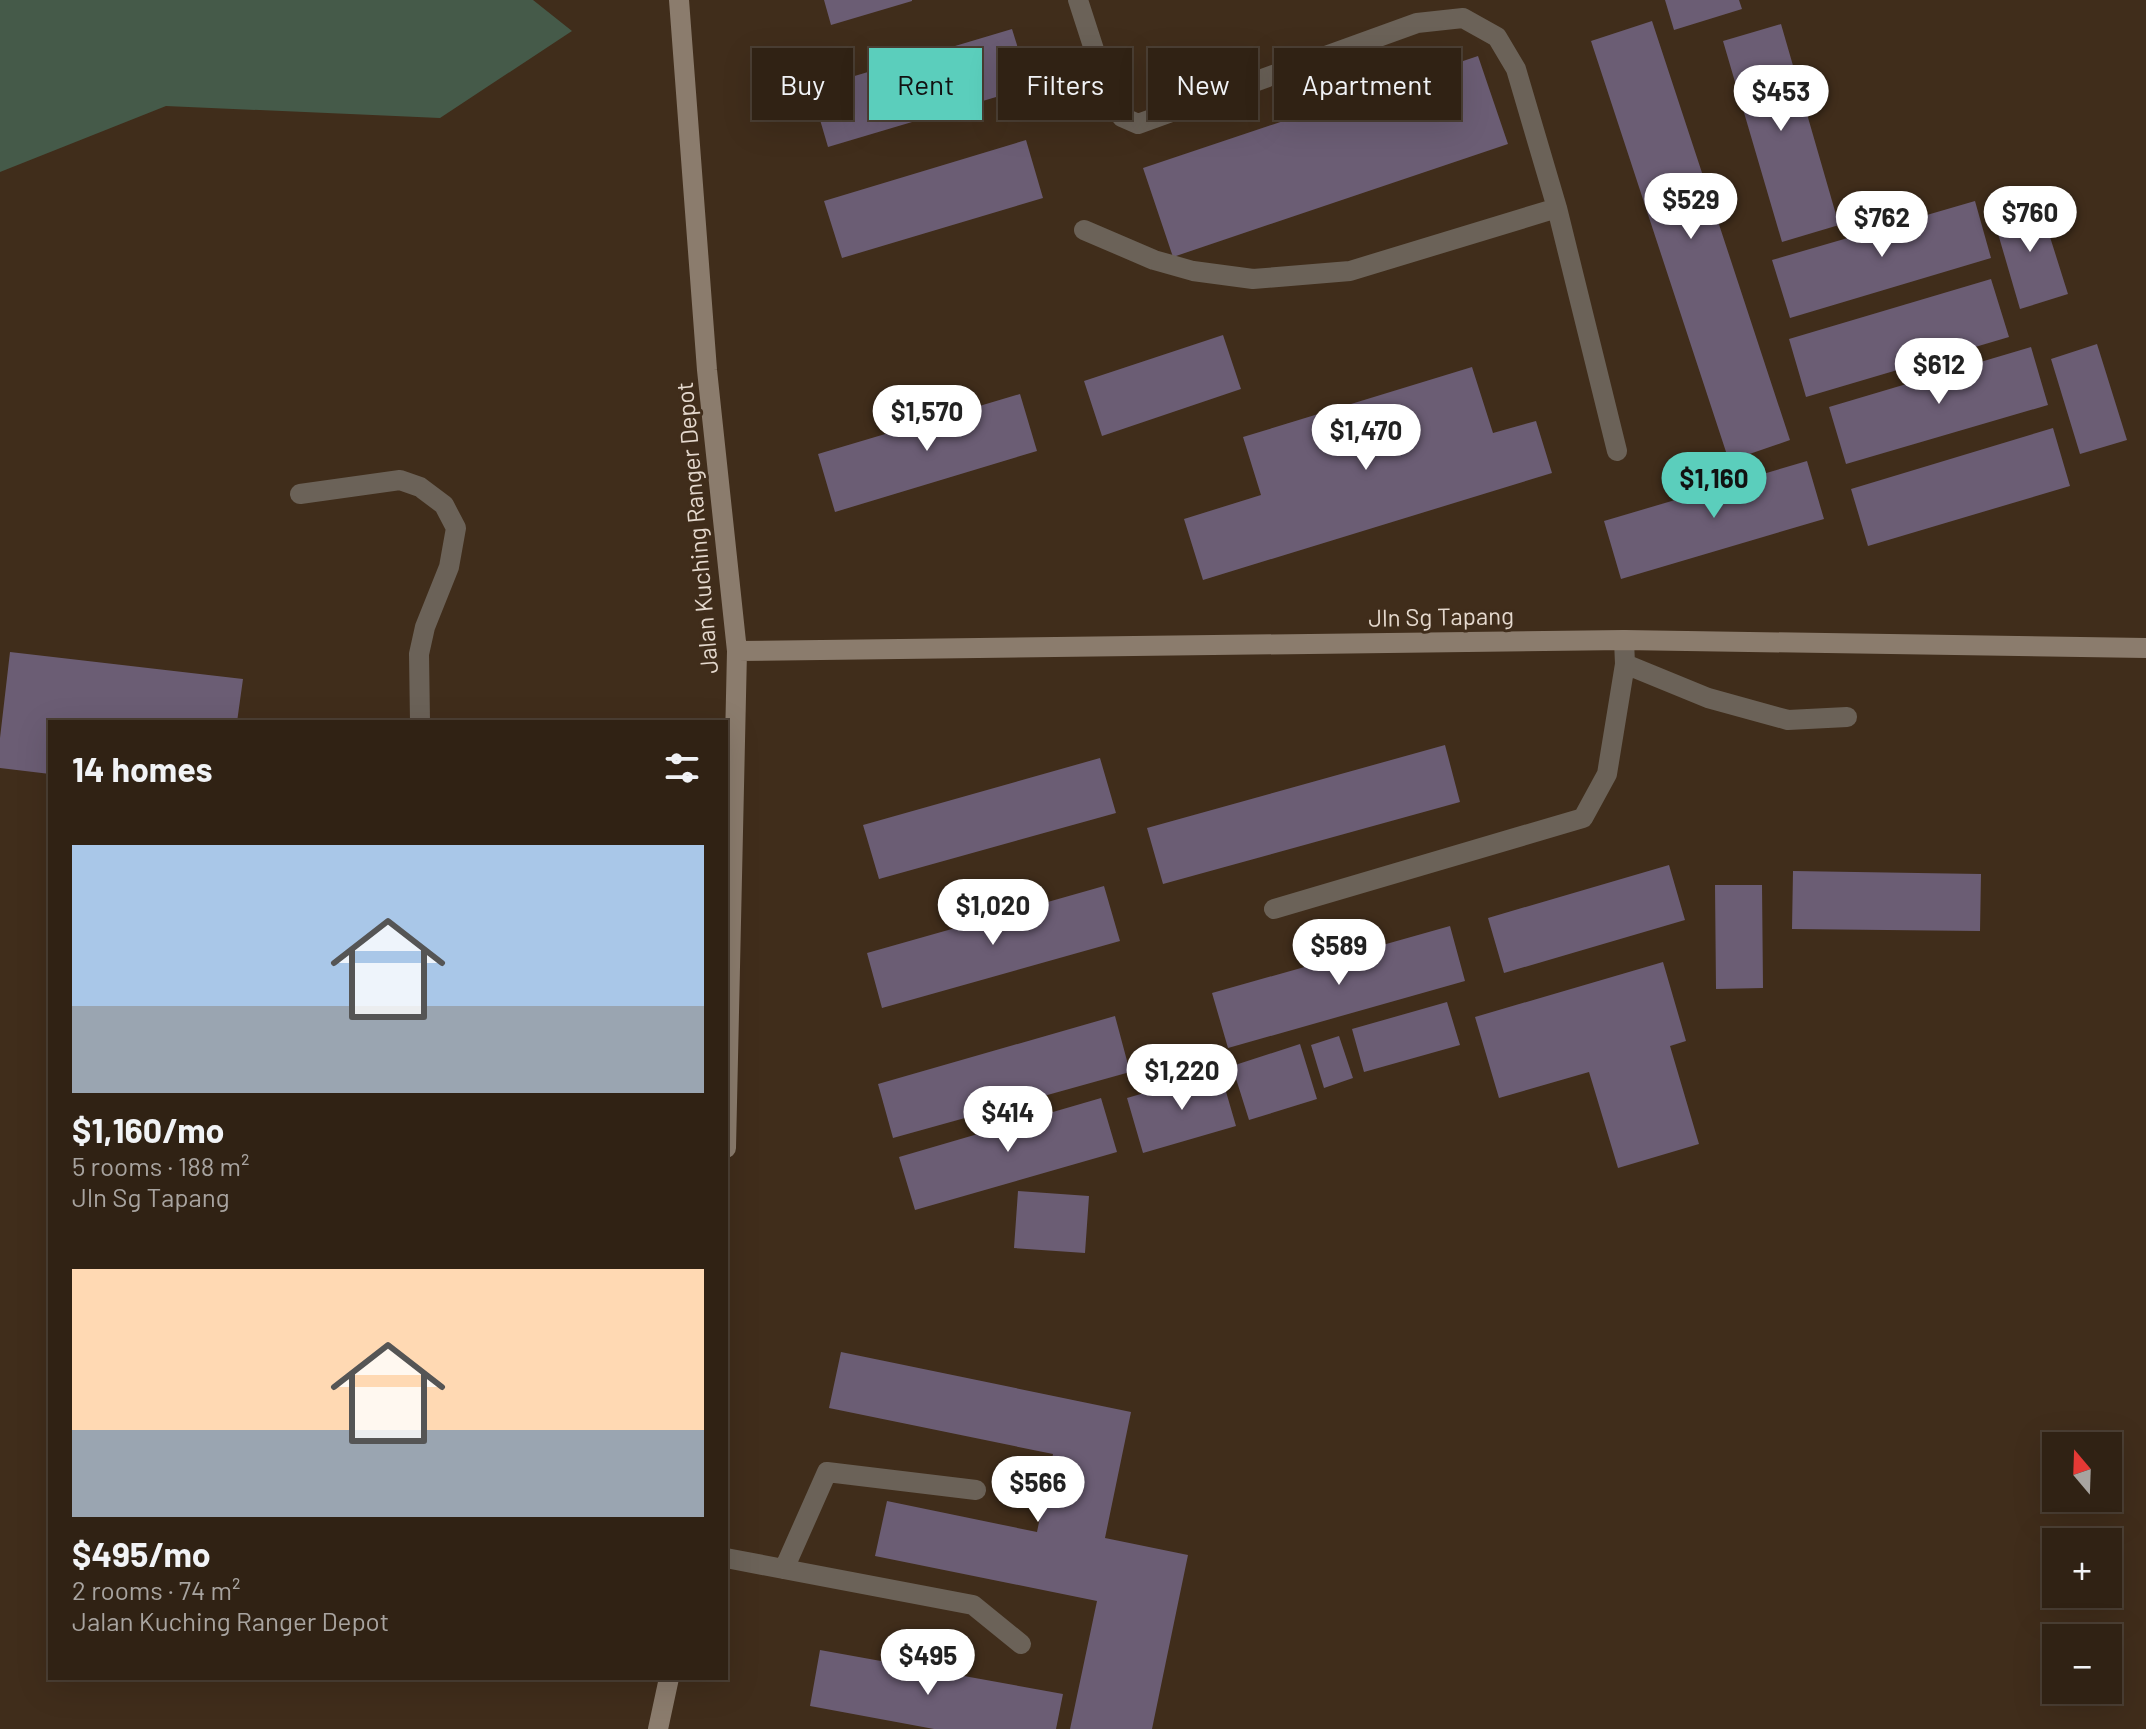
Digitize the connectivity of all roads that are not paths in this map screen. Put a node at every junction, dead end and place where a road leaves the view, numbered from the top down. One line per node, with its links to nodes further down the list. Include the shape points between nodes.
1 (679, 0): 9 (street, Jalan Kuching Ranger Depot, via 707,370)
2 (1078, 0): 3 (street, via 1111,102 1122,117 1138,124 1417,23 1463,18 1497,37 1516,69)
3 (1557, 208): 4 (street, via 1350,271 1253,279 1167,264); 5 (street)
4 (1084, 230)
5 (1617, 451)
6 (300, 494): 12 (street, via 400,480 444,505 456,528 449,567 419,654)
7 (1624, 640): 8 (street, Jln Sg Tapang); 9 (street, Jln Sg Tapang); 10 (street)
8 (2146, 648)
9 (737, 651): 14 (street, Jalan Kuching Ranger Depot)
10 (1625, 664): 11 (street, via 1708,698 1788,720); 13 (street, via 1607,774 1583,818)
11 (1847, 717)
12 (420, 720)
13 (1274, 909)
14 (728, 1049)
15 (976, 1490): 17 (street, via 827,1472)
16 (728, 1558): 17 (street)
17 (784, 1569): 18 (street, via 973,1605)
18 (1021, 1644)
19 (669, 1680): 20 (street)
20 (658, 1729)

